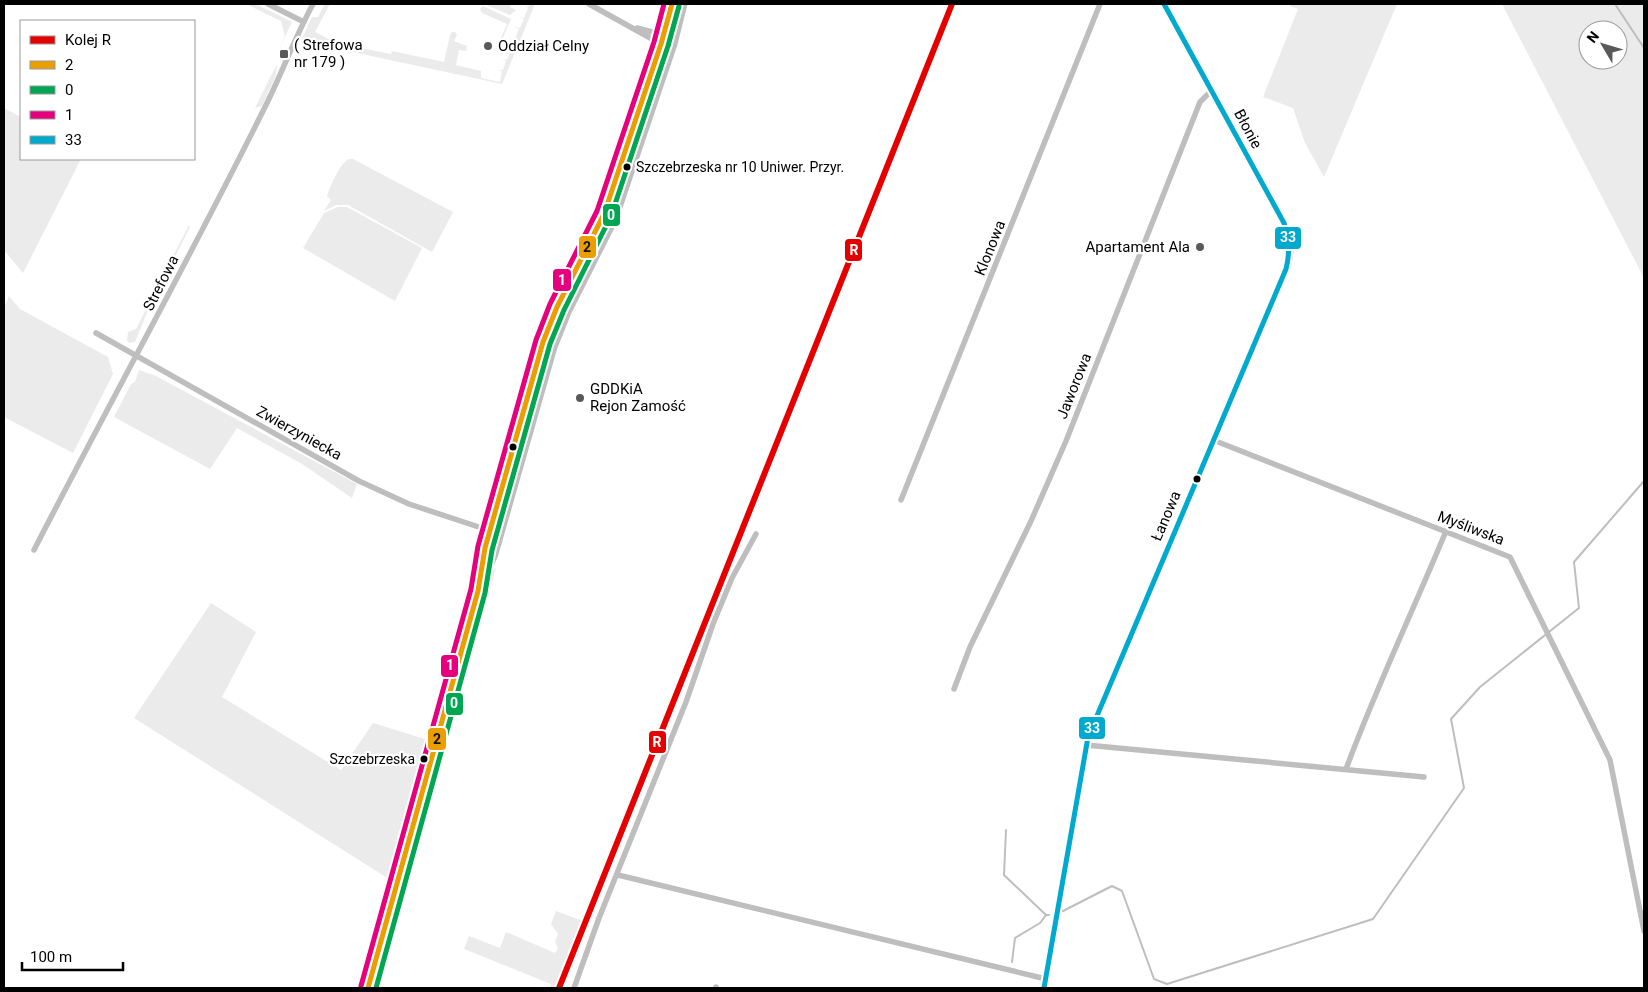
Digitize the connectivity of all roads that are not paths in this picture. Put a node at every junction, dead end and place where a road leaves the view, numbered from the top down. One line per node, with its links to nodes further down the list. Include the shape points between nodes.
1 (268, 4): 8 (street)
2 (313, 4): 8 (street, Strefowa)
3 (589, 4): 9 (street)
4 (672, 4): 10 (main road)
5 (683, 4): 11 (main road)
6 (1100, 4): 17 (street, Klonowa)
7 (1164, 4): 12 (street, Błonie)
8 (304, 22): 15 (street, Strefowa, via 268,101)
9 (636, 28): 10 (street); 10 (street)
10 (663, 39): 11 (street); 18 (main road, via 604,214 543,342)
11 (673, 44): 20 (main road, via 614,219 552,347)
12 (1212, 90): 13 (street, Błonie, via 1286,227 1290,250); 24 (street, Jaworowa, via 1200,102 1066,441 970,647)
13 (1284, 272): 16 (street, Łanowa)
14 (96, 333): 15 (street, Zwierzyniecka)
15 (137, 356): 18 (street, Zwierzyniecka, via 359,481 409,504); 22 (street, Strefowa)
16 (1213, 440): 19 (street, Myśliwska); 25 (street, Łanowa)
17 (901, 500)
18 (489, 531): 20 (street, Zwierzyniecka); 23 (main road)
19 (1446, 531): 26 (street, via 1396,642); 29 (street, Myśliwska, via 1510,557 1610,760)
20 (500, 534): 23 (main road)
21 (756, 534): 28 (street, via 732,578 713,624)
22 (34, 550)
23 (477, 593): 31 (main road)
24 (954, 689)
25 (1086, 744): 26 (street); 30 (street, Łanowa)
26 (1346, 769): 27 (street)
27 (1424, 778)
28 (618, 875): 30 (street); 32 (street)
29 (1644, 931)
30 (1046, 979): 33 (street, Łanowa)
31 (368, 988)
32 (574, 988)
33 (1044, 988)

